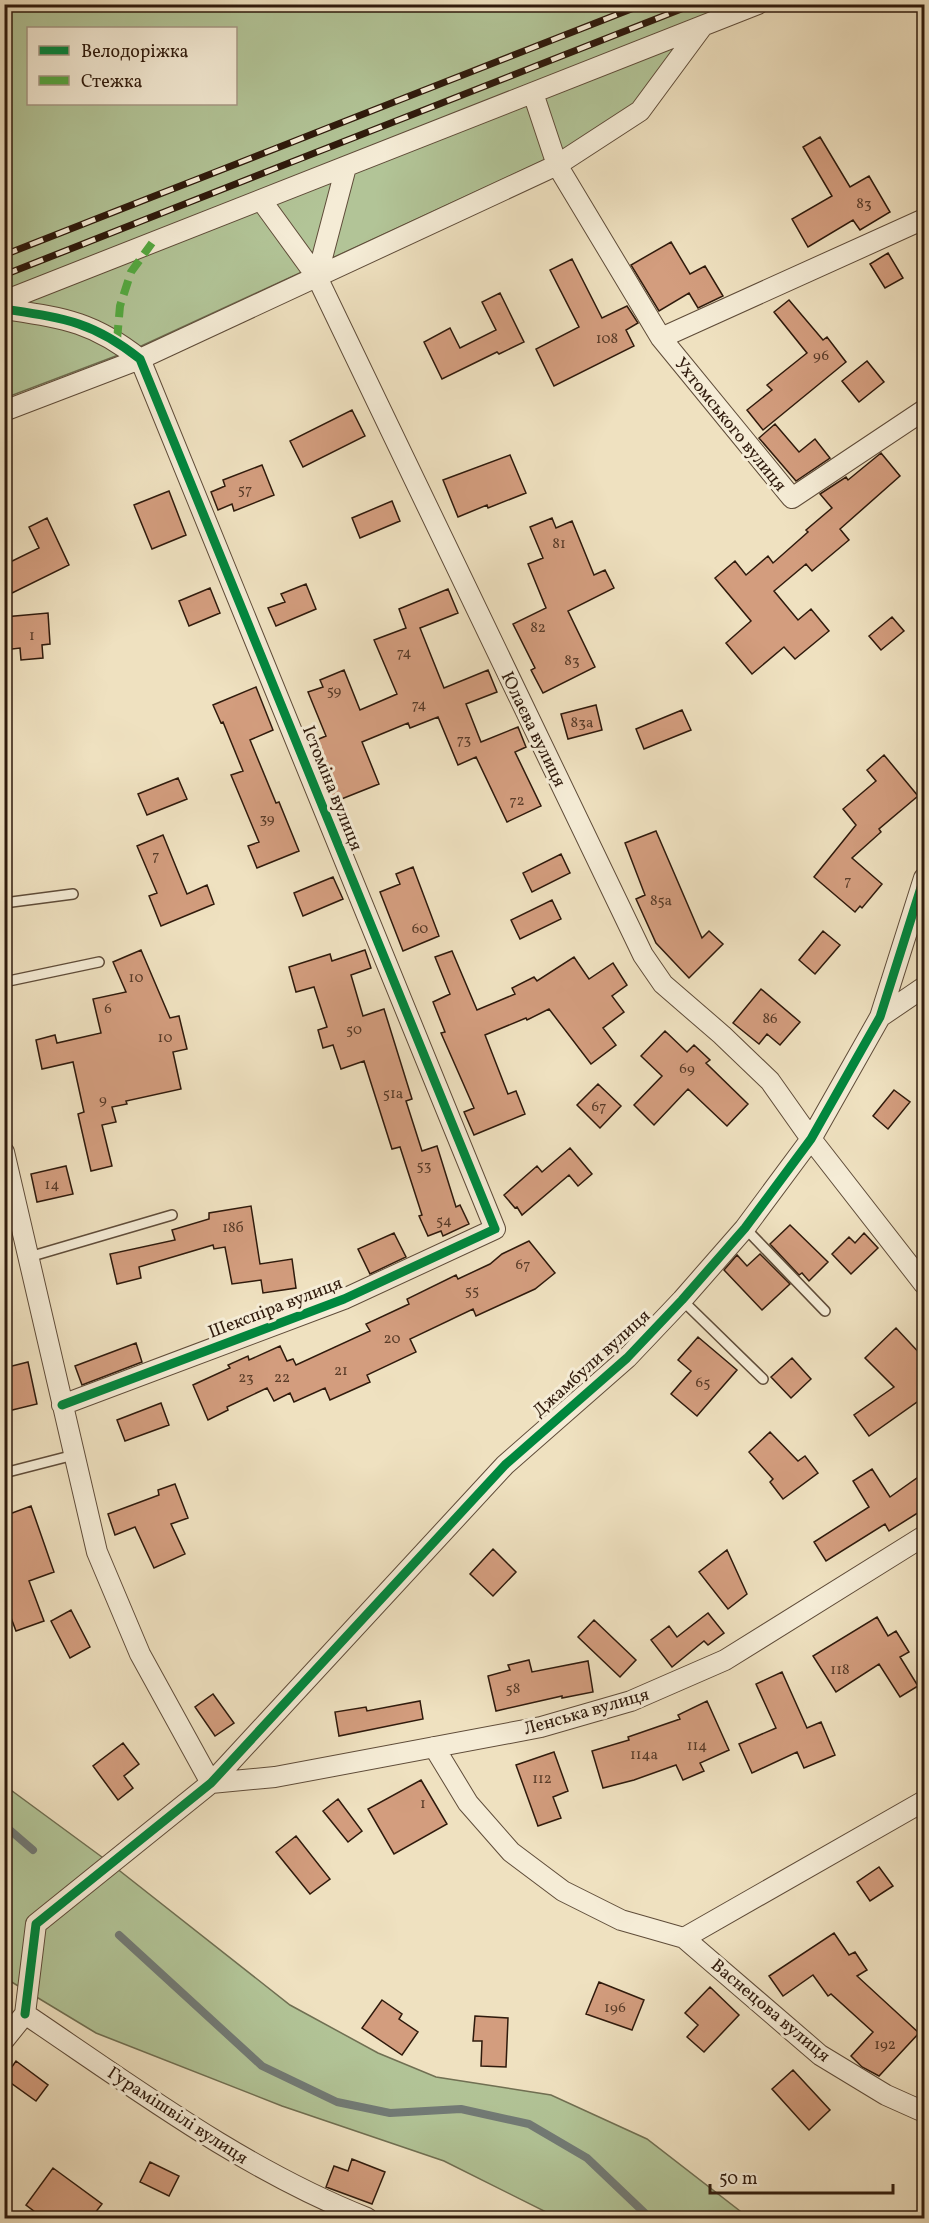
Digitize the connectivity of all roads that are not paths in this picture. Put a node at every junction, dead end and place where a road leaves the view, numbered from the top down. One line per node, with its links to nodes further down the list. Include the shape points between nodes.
1 (758, 4): 2 (street)
2 (702, 27): 3 (street); 4 (street, via 640,111)
3 (533, 93): 4 (street, Ухтомського вулиця); 5 (street)
4 (558, 165): 8 (street); 11 (street, Ухтомського вулиця)
5 (346, 167): 6 (street); 8 (street)
6 (261, 200): 8 (street, Юлаєва вулиця); 9 (street)
7 (924, 219): 11 (street, Ухтомського вулиця)
8 (317, 277): 12 (street); 24 (street, Юлаєва вулиця, via 643,955 663,984 770,1082)
9 (4, 302)
10 (4, 309): 12 (street, via 63,318 91,327 117,340)
11 (661, 338): 14 (street, Ухтомського вулиця, via 792,498)
12 (140, 359): 13 (street); 28 (street, Істоміна вулиця)
13 (30, 402): 15 (street); 16 (street)
14 (924, 410)
15 (4, 411)
16 (4, 423)
17 (924, 878): 23 (street, Джамбули вулиця)
18 (73, 894): 19 (lane)
19 (4, 903)
20 (99, 962): 21 (lane)
21 (4, 982)
22 (924, 987): 23 (street, Джамбули вулиця)
23 (880, 1017): 24 (street, Джамбули вулиця)
24 (811, 1139): 27 (street, Джамбули вулиця); 30 (street)
25 (4, 1152): 29 (street)
26 (172, 1215): 29 (lane)
27 (745, 1228): 31 (street, Джамбули вулиця); 32 (lane)
28 (495, 1229): 34 (street, Шекспіра вулиця, via 344,1299)
29 (29, 1257): 34 (street)
30 (924, 1284)
31 (682, 1300): 33 (lane); 39 (street, Джамбули вулиця, via 627,1358 505,1465)
32 (825, 1311)
33 (764, 1379)
34 (62, 1405): 35 (street)
35 (74, 1455): 36 (lane); 39 (street, via 97,1552 140,1654)
36 (4, 1473)
37 (924, 1536): 38 (street, Ленська вулиця, via 724,1660 641,1697 541,1727)
38 (434, 1747): 39 (street, Ленська вулиця, via 275,1777); 41 (street, Васнецова вулиця, via 468,1803 511,1852 528,1865 563,1891 621,1920)
39 (211, 1783): 42 (street, Джамбули вулиця, via 36,1924)
40 (924, 1801): 41 (street)
41 (684, 1938): 44 (street, Васнецова вулиця, via 820,2055 886,2095)
42 (25, 2014): 43 (street); 45 (street, Гурамішвілі вулиця, via 205,2135 273,2175)
43 (4, 2040)
44 (924, 2112)
45 (367, 2218)

